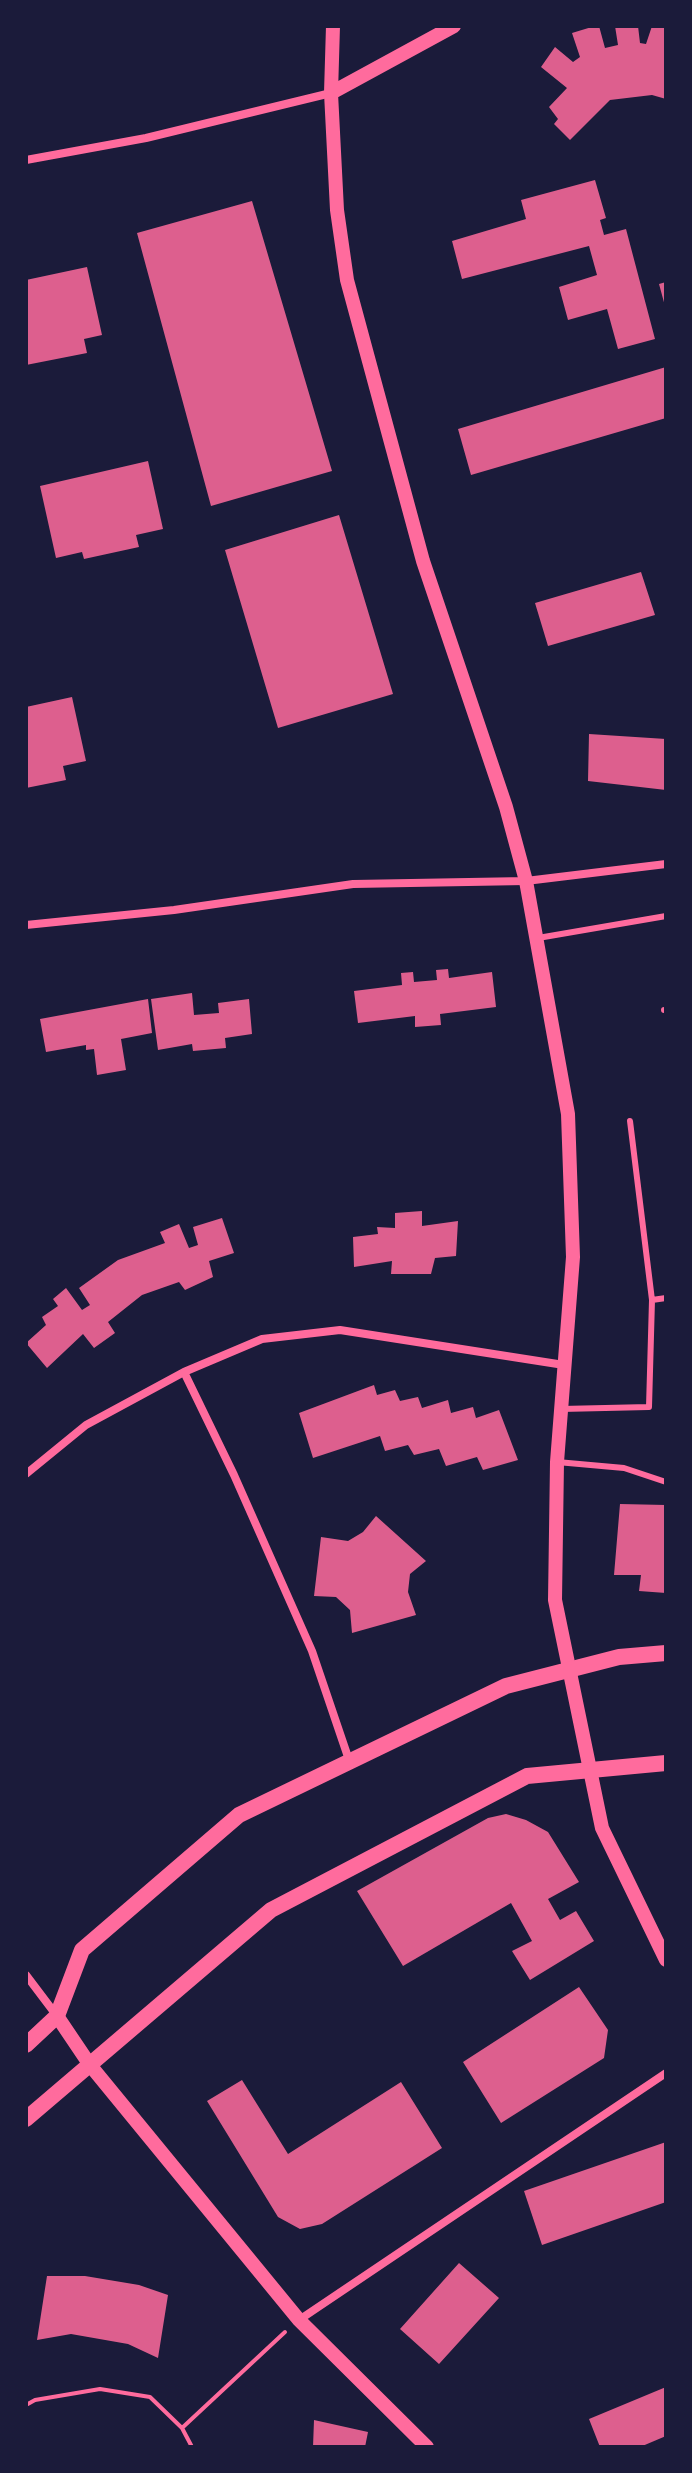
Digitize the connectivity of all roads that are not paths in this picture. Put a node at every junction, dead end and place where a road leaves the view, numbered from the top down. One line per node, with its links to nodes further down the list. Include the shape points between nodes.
1 (333, 26): 3 (street)
2 (454, 26): 3 (street)
3 (331, 93): 4 (street, via 146,138); 6 (street, via 347,280 423,561)
4 (26, 160)
5 (666, 864): 6 (street)
6 (526, 881): 8 (street, via 353,884); 9 (street)
7 (666, 916): 9 (lane)
8 (26, 925)
9 (538, 938): 13 (street, via 568,1114 573,1257)
10 (630, 1121): 12 (lane)
11 (666, 1298): 12 (lane)
12 (652, 1300): 15 (lane, via 649,1407)
13 (564, 1365): 14 (street, via 340,1330 262,1339); 15 (street)
14 (184, 1372): 17 (street, via 86,1425); 21 (street, via 312,1651)
15 (561, 1409): 16 (street)
16 (557, 1462): 18 (lane, via 624,1468); 20 (street, via 555,1600)
17 (26, 1474)
18 (666, 1481)
19 (666, 1653): 20 (main road, via 619,1657)
20 (570, 1670): 21 (main road, via 506,1686); 23 (street)
21 (349, 1760): 26 (main road, via 239,1815 82,1950)
22 (666, 1763): 23 (main road)
23 (590, 1769): 24 (street, via 602,1828); 28 (main road, via 527,1776 271,1910)
24 (666, 1960)
25 (26, 1975): 26 (street)
26 (57, 2016): 27 (main road); 28 (street)
27 (26, 2045)
28 (90, 2065): 30 (main road); 31 (street)
29 (666, 2073): 31 (street)
30 (26, 2119)
31 (299, 2320): 32 (street)
32 (427, 2447)

